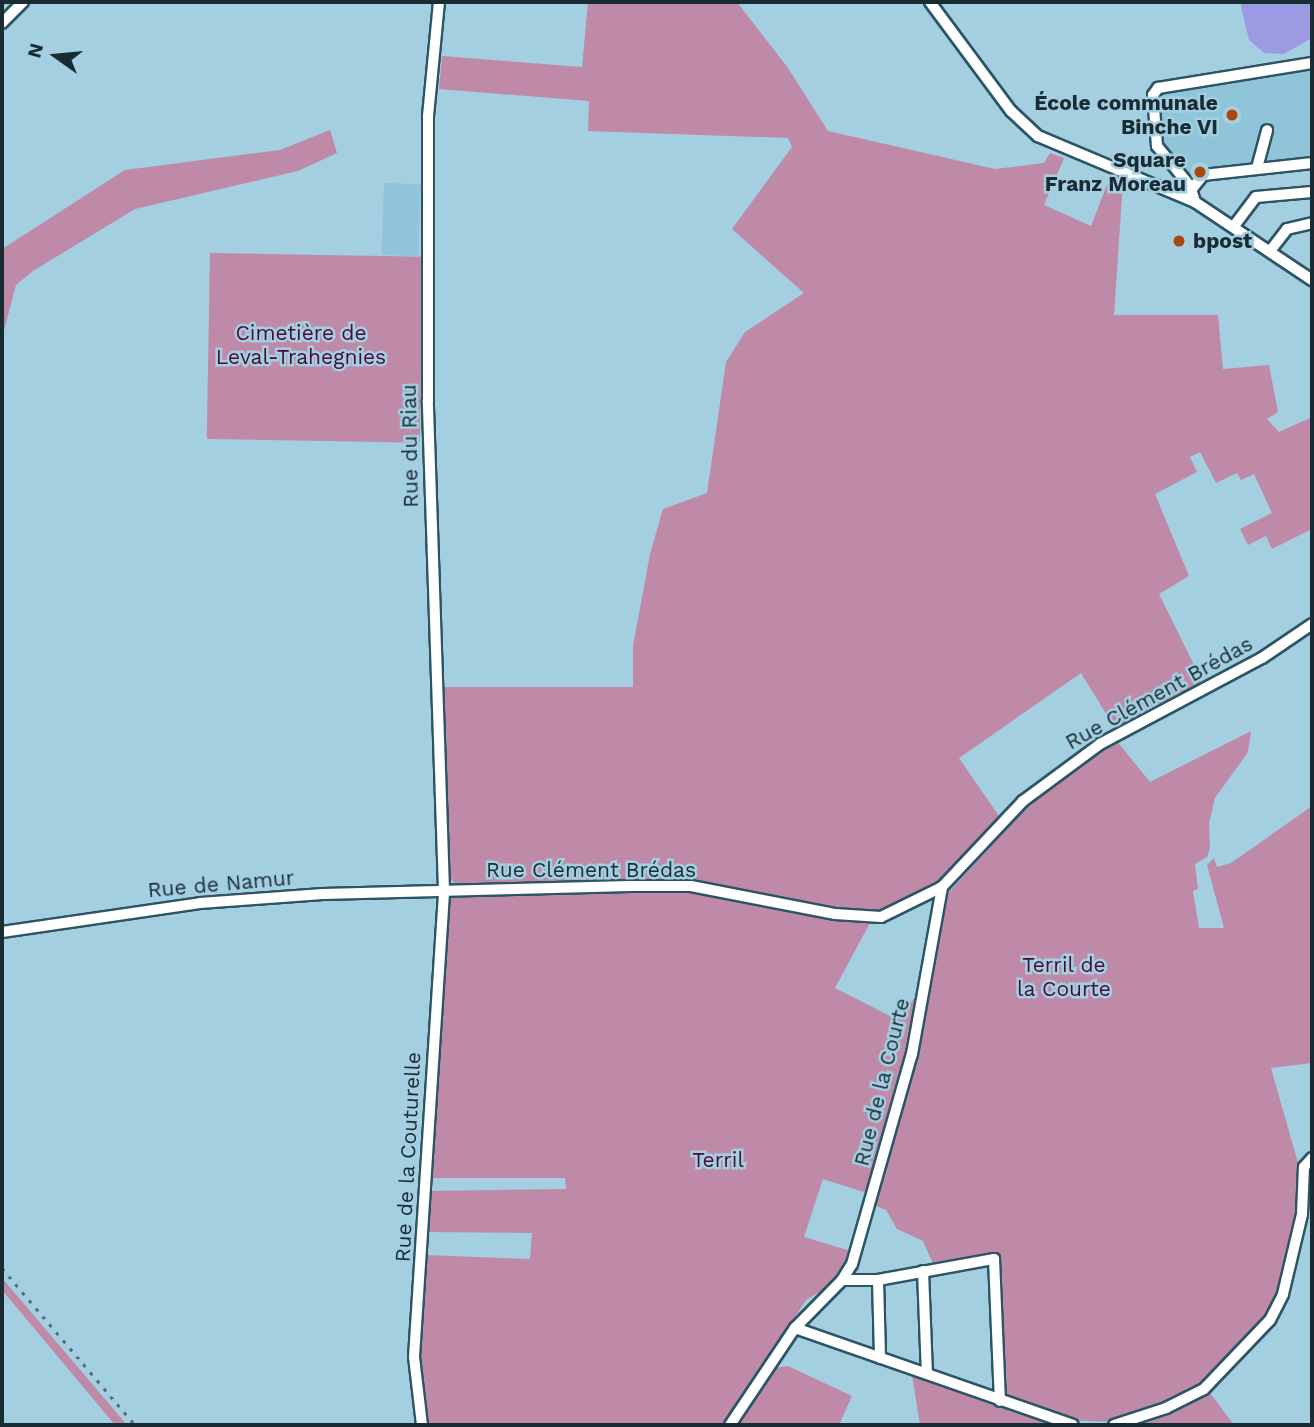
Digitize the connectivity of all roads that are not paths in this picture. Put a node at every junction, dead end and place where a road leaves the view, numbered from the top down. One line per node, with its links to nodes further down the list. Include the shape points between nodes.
1 (23, 2): 4 (street)
2 (439, 2): 18 (street, Rue du Riau, via 428,116 428,400)
3 (930, 2): 11 (street, via 1023,125 1059,147)
4 (2, 23)
5 (1312, 63): 9 (street, via 1158,88 1153,95 1157,146)
6 (1267, 130): 8 (street)
7 (1312, 163): 8 (street)
8 (1257, 168): 9 (street, via 1203,175)
9 (1191, 190): 11 (street)
10 (1312, 192): 13 (street, via 1256,197)
11 (1195, 202): 13 (street)
12 (1312, 223): 14 (street, via 1287,229)
13 (1234, 226): 14 (street)
14 (1270, 251): 15 (street)
15 (1312, 280)
16 (1312, 624): 17 (street, Rue Clément Brédas, via 1262,658 1076,761 1023,801)
17 (942, 887): 18 (street, Rue Clément Brédas, via 881,917 835,914 691,886); 22 (street, Rue de la Courte, via 909,1063 860,1243)
18 (444, 890): 19 (street, Rue de Namur, via 200,903); 28 (street, Rue de la Couturelle, via 414,1357)
19 (2, 932)
20 (1312, 1158): 31 (street, via 1304,1167 1302,1214 1283,1294 1270,1320 1204,1390 1178,1404)
21 (923, 1270): 23 (street); 26 (street); 27 (street, via 985,1257 996,1262)
22 (842, 1280): 23 (street); 24 (street, Rue de la Courte)
23 (878, 1280): 25 (street)
24 (794, 1328): 25 (street); 29 (street, Rue de la Courte)
25 (880, 1358): 26 (street)
26 (927, 1374): 27 (street)
27 (1000, 1401): 30 (street)
28 (422, 1425)
29 (730, 1425)
30 (1073, 1425)
31 (1114, 1425)

